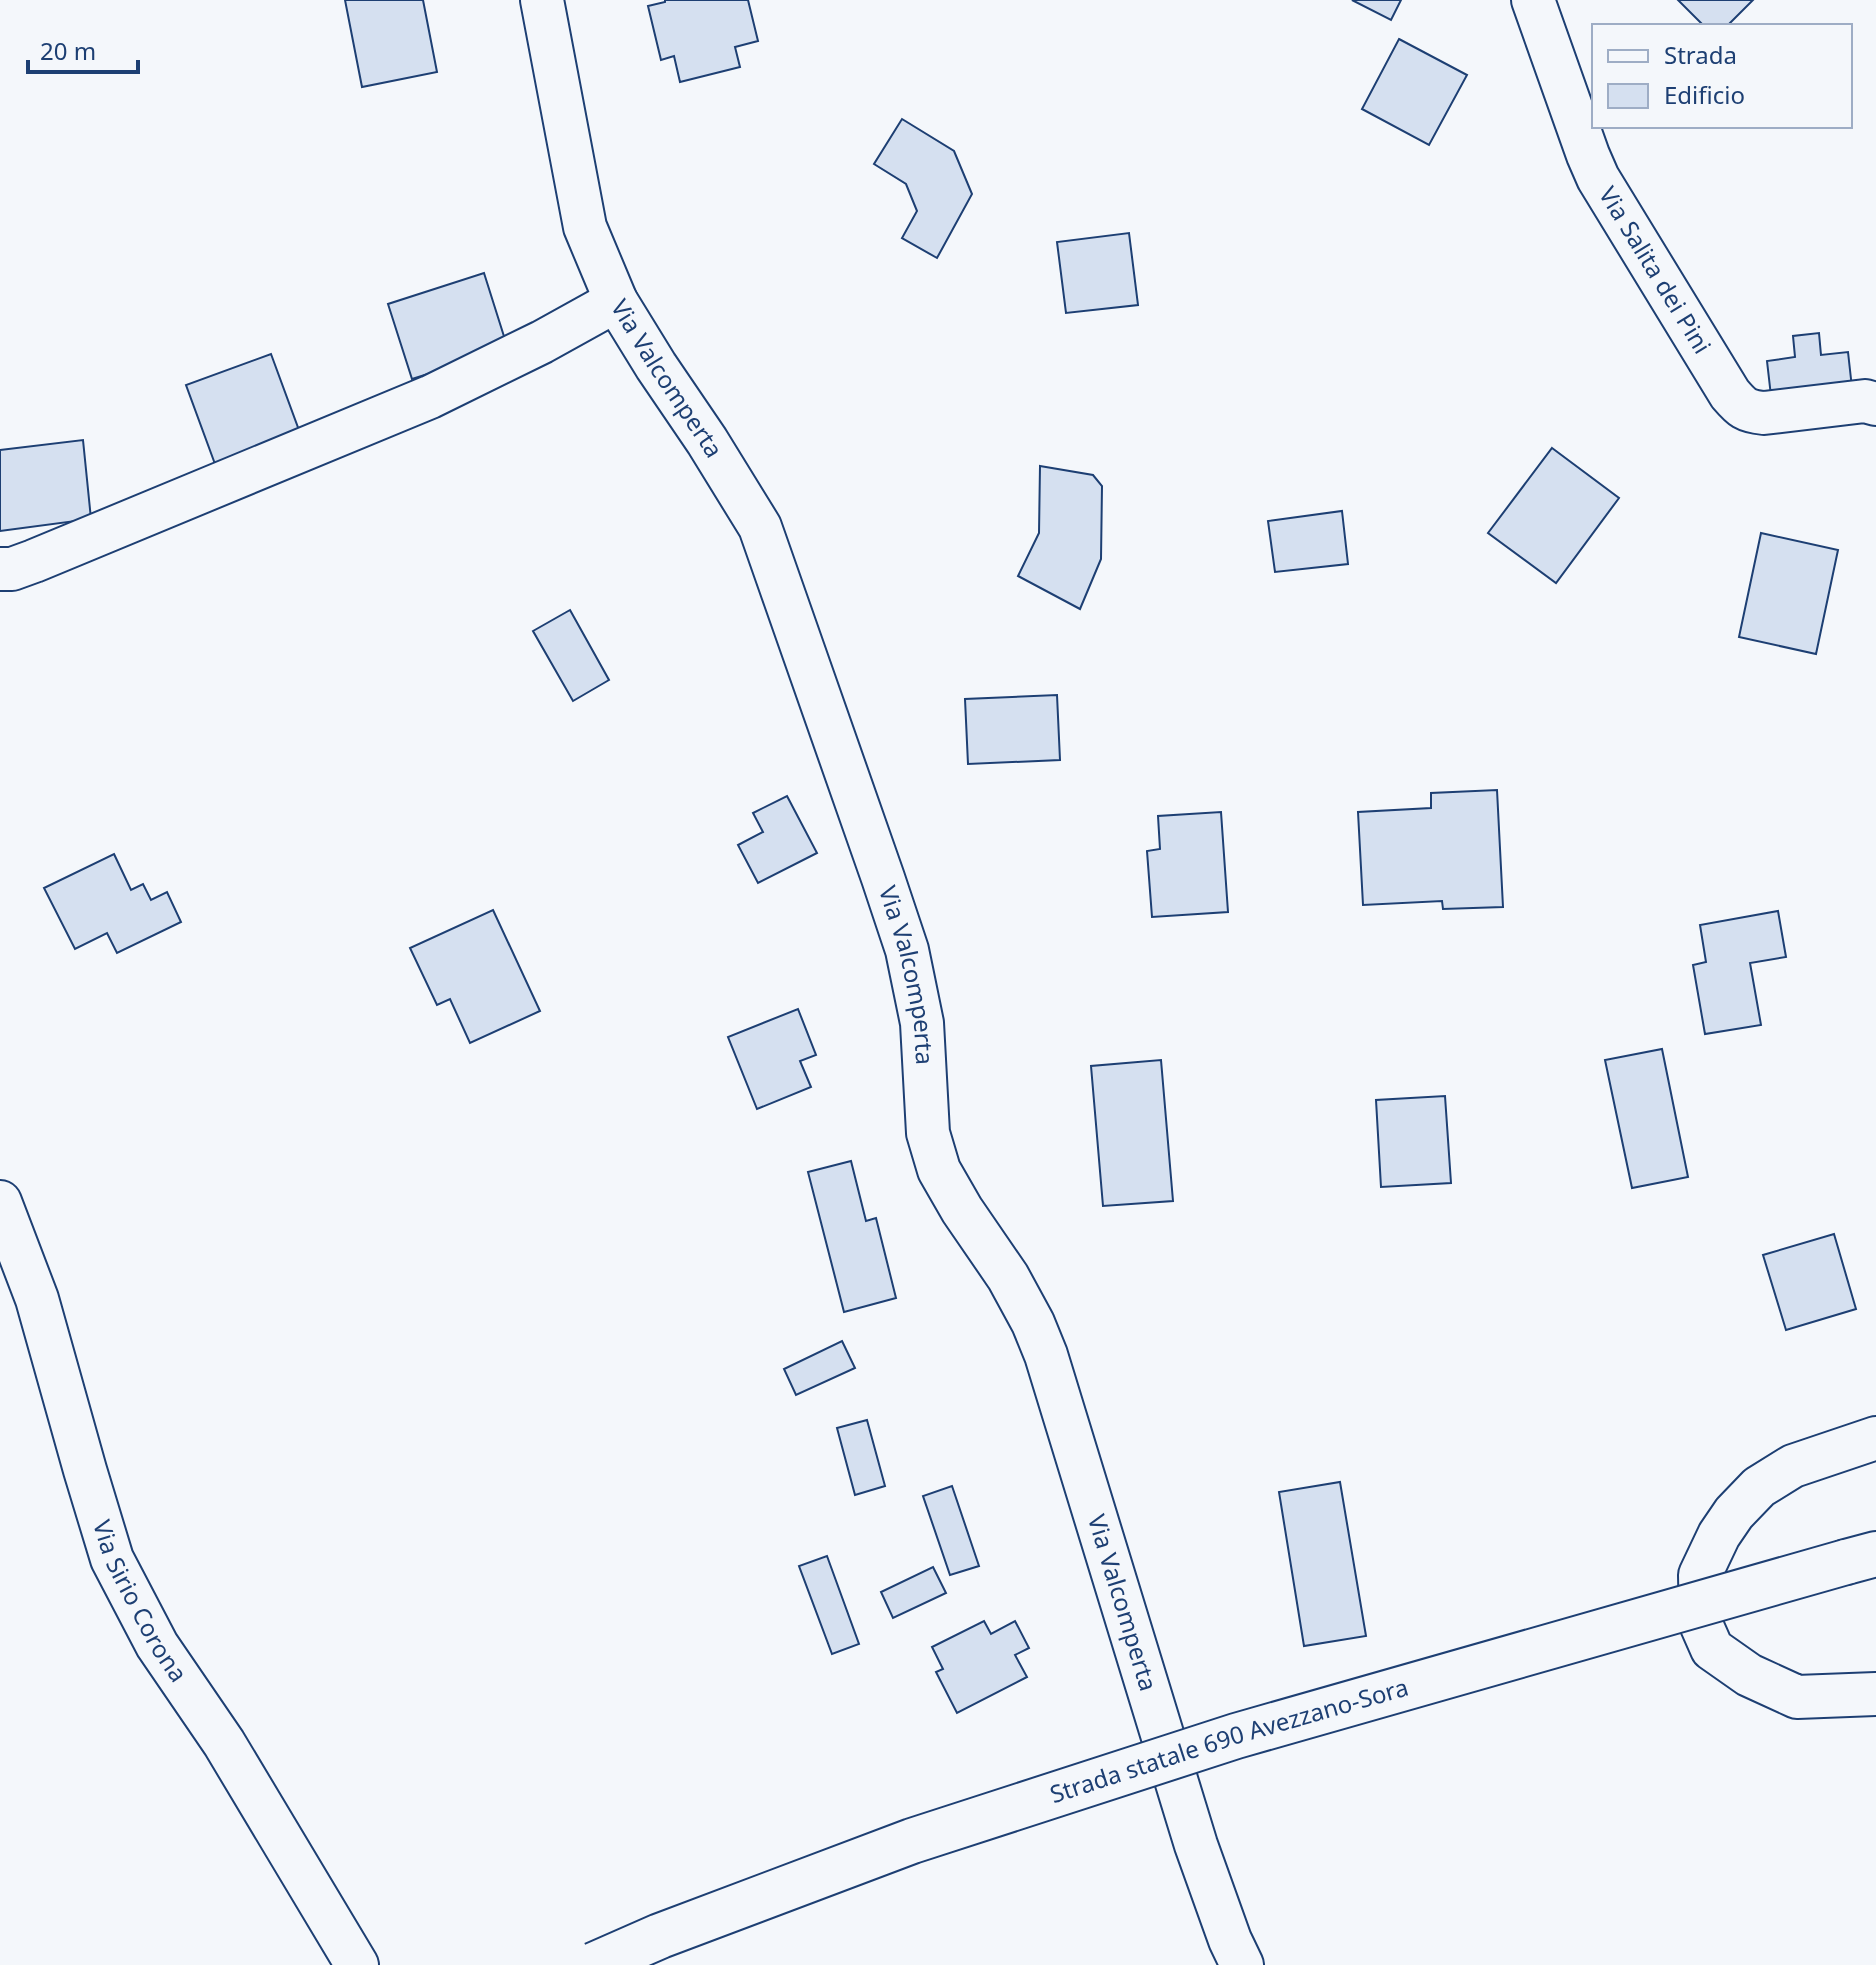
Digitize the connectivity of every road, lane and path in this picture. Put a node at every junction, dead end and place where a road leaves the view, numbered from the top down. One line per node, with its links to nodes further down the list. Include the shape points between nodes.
1 (542, 0): 3 (street, Via Valcomperta, via 585,227)
2 (1533, 0): 4 (street, Via Salita dei Pini, via 1598,178 1730,394 1742,408 1764,413)
3 (616, 301): 5 (street, via 430,397 34,561); 12 (street, Via Valcomperta, via 760,527 907,950 922,1023 928,1133 939,1170 1008,1277 1046,1355 1196,1845)
4 (1876, 404)
5 (0, 569)
6 (0, 1202): 10 (street, Via Sirio Corona, via 37,1299 112,1559 157,1645 224,1743)
7 (1876, 1438): 9 (street, via 1793,1466 1759,1487 1719,1535 1700,1575 1701,1624 1712,1649 1749,1675 1797,1697)
8 (1861, 1558): 11 (highway, Strada statale 690 Avezzano-Sora, bridge, via 1207,1745 912,1841)
9 (1876, 1694)
10 (357, 1965)
11 (594, 1965)
12 (1242, 1965)

